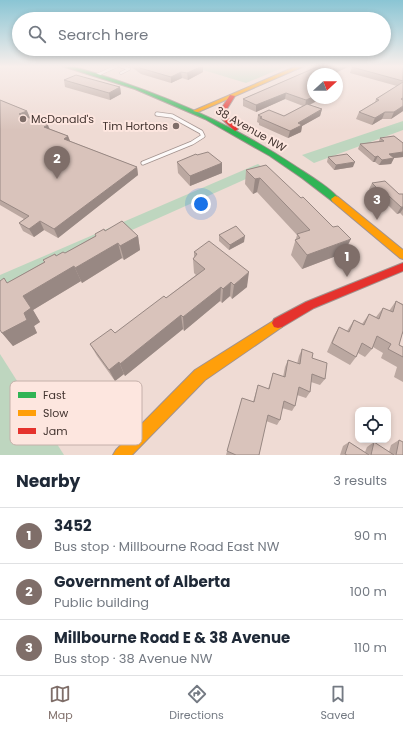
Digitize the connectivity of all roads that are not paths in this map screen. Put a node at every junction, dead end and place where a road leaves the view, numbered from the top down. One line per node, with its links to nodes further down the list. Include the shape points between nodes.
1 (133, 87): 4 (street, 38 Avenue NW)
2 (252, 87): 3 (street)
3 (232, 96): 4 (street, via 195,101); 5 (street); 7 (street, via 222,112)
4 (164, 98): 5 (street, 38 Avenue NW)
5 (196, 111): 7 (street, 38 Avenue NW)
6 (157, 114): 8 (lane, via 172,116 201,132 203,136 150,158)
7 (239, 135): 9 (street, 38 Avenue NW, via 282,160)
8 (144, 163)
9 (403, 255)
10 (403, 267): 11 (street, via 287,317 200,375)
11 (142, 433)
12 (130, 445): 13 (street)
13 (120, 455)

